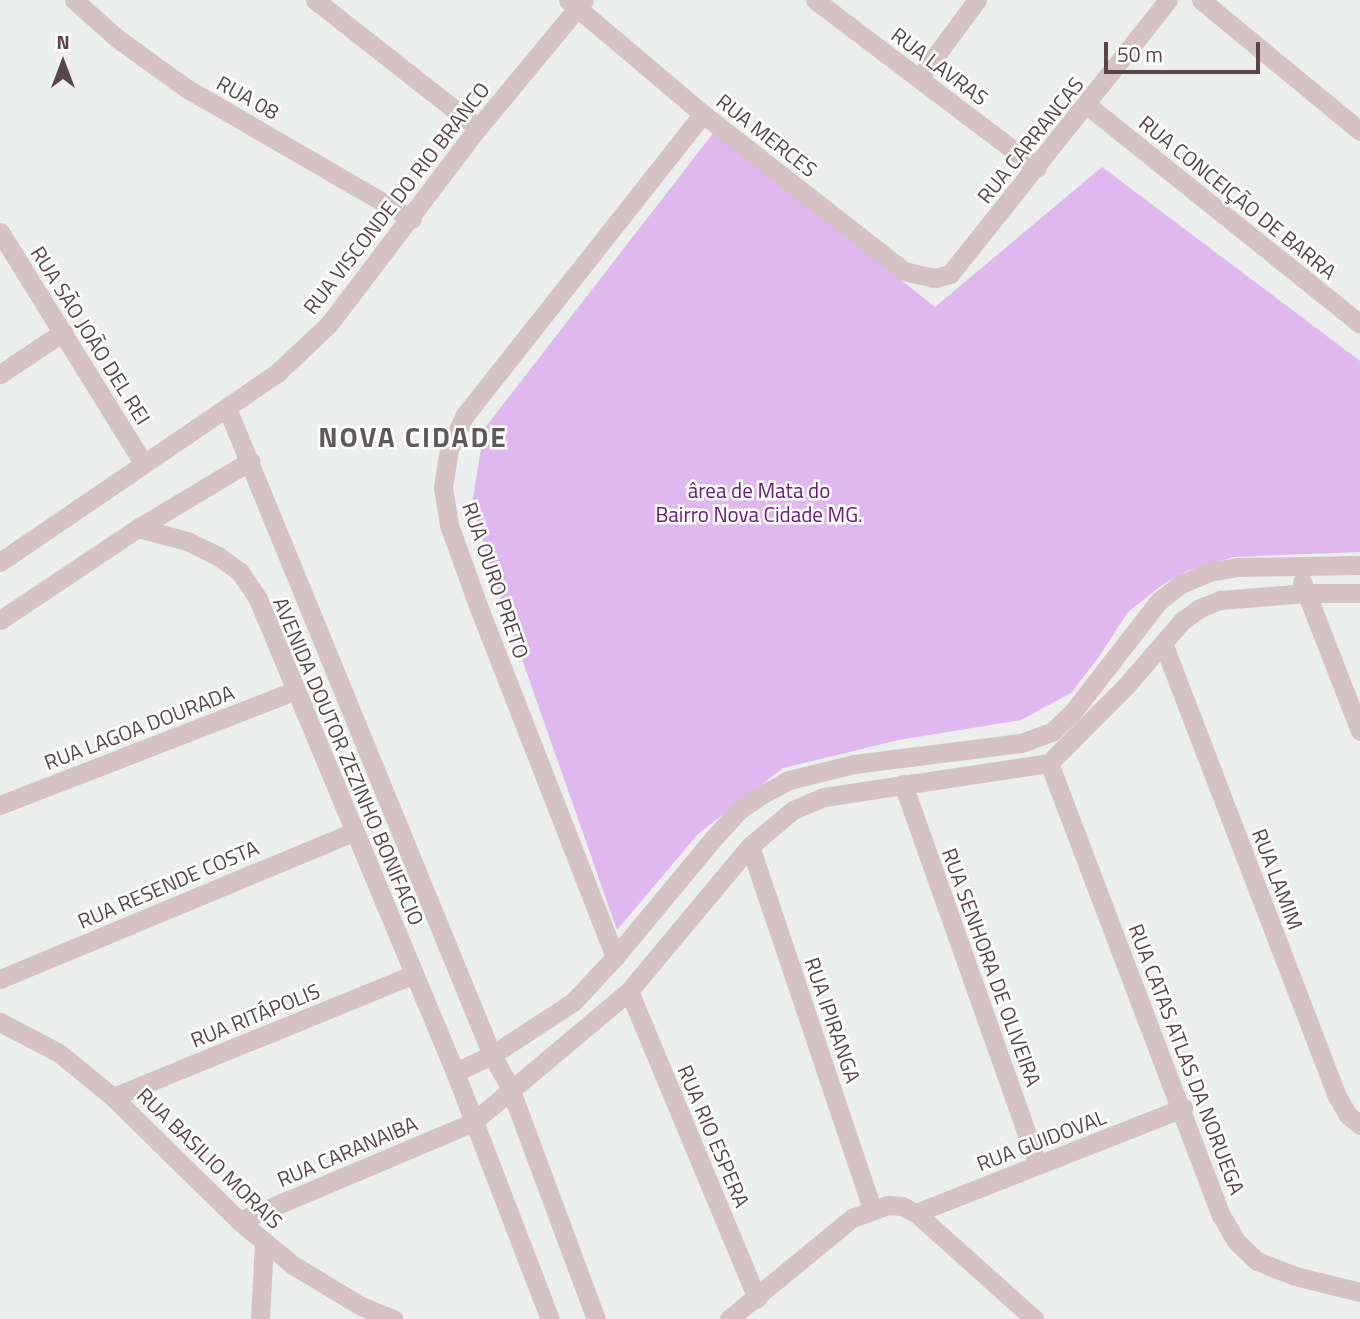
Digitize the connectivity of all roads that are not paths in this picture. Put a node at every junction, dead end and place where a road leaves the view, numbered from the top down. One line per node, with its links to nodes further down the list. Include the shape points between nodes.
1 (74, 0): 14 (street, RUA 08, via 186,88)
2 (315, 0): 11 (street)
3 (815, 0): 8 (street, RUA LAVRAS)
4 (977, 0): 8 (street)
5 (1168, 0): 9 (street, RUA CARRANCAS)
6 (1201, 0): 12 (street)
7 (577, 3): 10 (street, RUA MERCES); 11 (street, RUA VISCONDE DO RIO BRANCO)
8 (919, 78): 13 (street, RUA LAVRAS)
9 (1087, 105): 13 (street, RUA CARRANCAS); 17 (street, RUA CONCEIÇÃO DE BARRA)
10 (703, 114): 16 (street, RUA MERCES, via 904,271 935,278); 38 (street, RUA OURO PRETO, via 465,415 449,449 443,487 449,525 480,611)
11 (478, 128): 14 (street, RUA VISCONDE DO RIO BRANCO)
12 (1360, 131)
13 (1037, 168): 16 (street, RUA CARRANCAS)
14 (412, 219): 20 (street, RUA VISCONDE DO RIO BRANCO, via 328,324 277,373)
15 (0, 232): 18 (street, RUA SÃO JOÃO DEL REI)
16 (950, 274)
17 (1360, 324)
18 (63, 332): 19 (street); 22 (street, RUA SÃO JOÃO DEL REI)
19 (0, 374)
20 (227, 408): 21 (street, AVENIDA DOUTOR ZEZINHO BONIFACIO); 22 (street)
21 (250, 461): 23 (street); 43 (street, AVENIDA DOUTOR ZEZINHO BONIFACIO)
22 (143, 463): 24 (street)
23 (138, 528): 29 (street); 31 (street, AVENIDA DOUTOR ZEZINHO BONIFACIO, via 187,541 240,572 258,599)
24 (0, 562)
25 (1360, 565): 26 (street)
26 (1295, 566): 27 (street); 38 (street, via 1237,567 1181,584 1159,601 1052,732 1021,743 854,764 789,780 761,794 712,839)
27 (1307, 593): 28 (street); 30 (street, via 1220,600 1182,621); 32 (street)
28 (1360, 593)
29 (0, 620)
30 (1163, 643): 33 (street); 49 (street, RUA LAMIM, via 1337,1096)
31 (294, 691): 35 (street, RUA LAGOA DOURADA); 36 (street, AVENIDA DOUTOR ZEZINHO BONIFACIO)
32 (1360, 731)
33 (1049, 763): 34 (street); 47 (street, RUA CATAS ATLAS DA NORUEGA)
34 (902, 784): 37 (street, via 824,797 793,810); 50 (street, RUA SENHORA DE OLIVEIRA)
35 (0, 805)
36 (353, 832): 39 (street, AVENIDA DOUTOR ZEZINHO BONIFACIO); 40 (street, RUA RESENDE COSTA)
37 (750, 846): 41 (street); 51 (street, RUA IPIRANGA)
38 (615, 957): 43 (street, via 573,1002)
39 (414, 974): 44 (street, AVENIDA DOUTOR ZEZINHO BONIFACIO); 46 (street, RUA RITÁPOLIS)
40 (0, 979)
41 (629, 991): 45 (street); 56 (street, RUA RIO ESPERA)
42 (0, 1022): 46 (street, RUA BASILIO MORAIS, via 59,1054)
43 (492, 1055): 44 (street); 45 (street, AVENIDA DOUTOR ZEZINHO BONIFACIO)
44 (455, 1072): 48 (street, AVENIDA DOUTOR ZEZINHO BONIFACIO)
45 (510, 1088): 48 (street); 60 (street, AVENIDA DOUTOR ZEZINHO BONIFACIO)
46 (113, 1097): 53 (street, RUA BASILIO MORAIS)
47 (1183, 1108): 50 (street, RUA GUIDOVAL); 55 (street, RUA CATAS ATLAS DA NORUEGA, via 1221,1215 1236,1241 1257,1261)
48 (473, 1122): 53 (street, RUA CARANAIBA); 59 (street, AVENIDA DOUTOR ZEZINHO BONIFACIO)
49 (1360, 1125)
50 (1038, 1165): 52 (street, RUA GUIDOVAL)
51 (872, 1208): 52 (street, via 902,1206); 56 (street, via 852,1218)
52 (916, 1213): 62 (street)
53 (239, 1221): 54 (street, RUA BASILIO MORAIS)
54 (264, 1242): 57 (street); 58 (street, RUA BASILIO MORAIS, via 361,1307)
55 (1360, 1292)
56 (757, 1298): 61 (street)
57 (260, 1319)
58 (394, 1319)
59 (550, 1319)
60 (596, 1319)
61 (729, 1319)
62 (1034, 1319)

